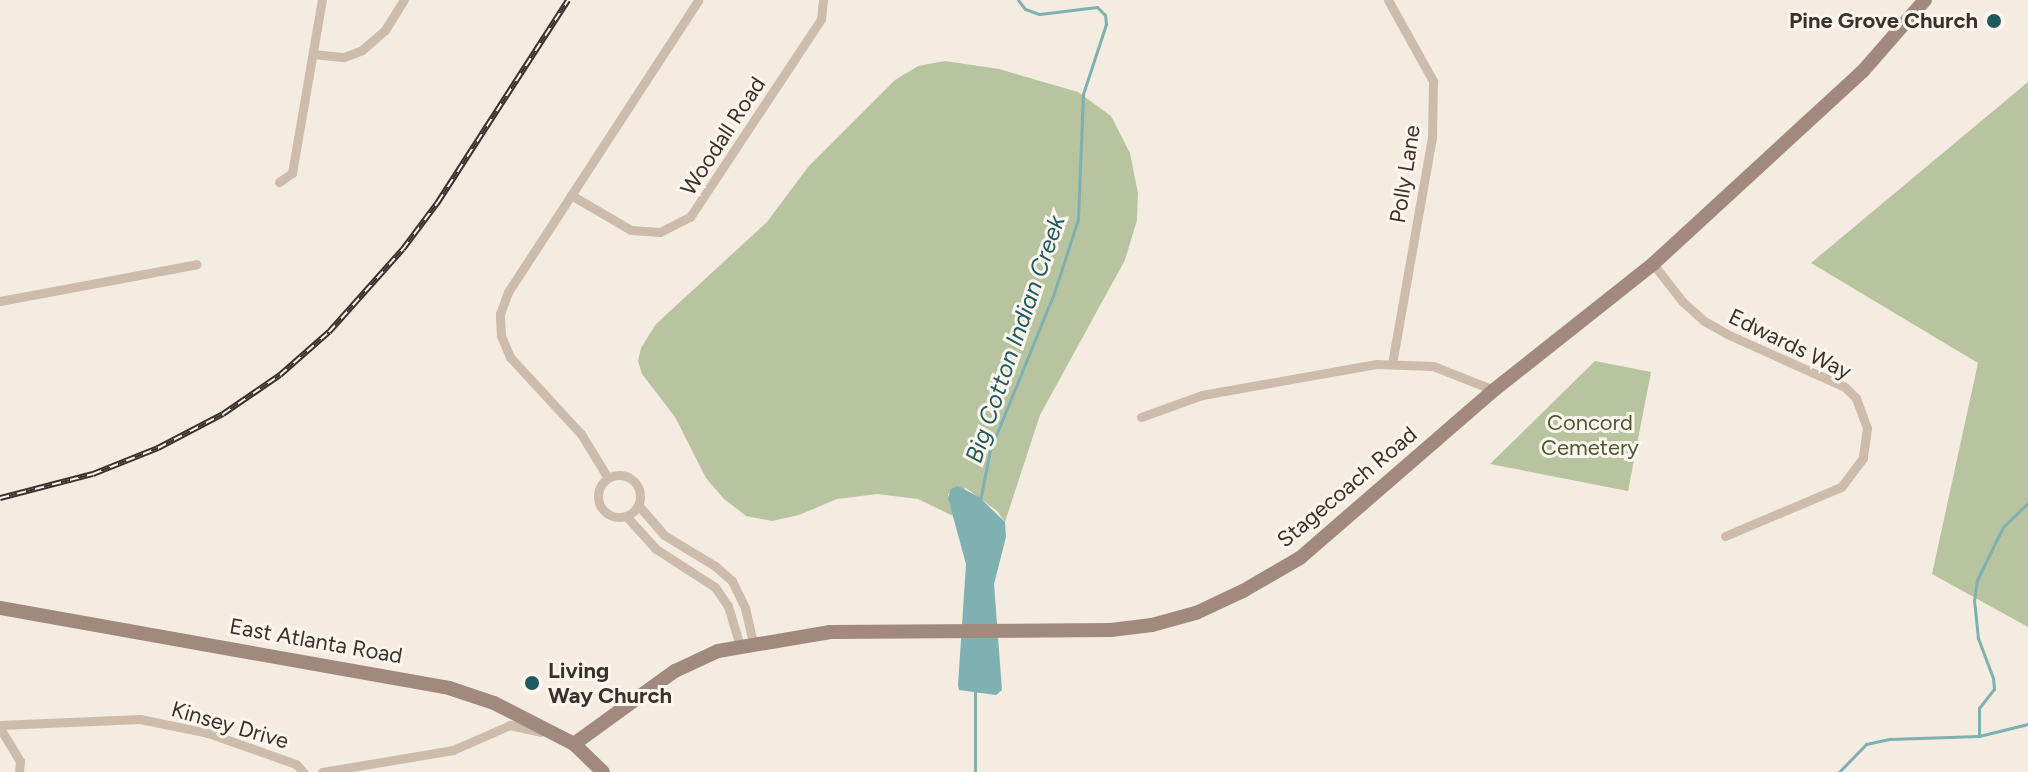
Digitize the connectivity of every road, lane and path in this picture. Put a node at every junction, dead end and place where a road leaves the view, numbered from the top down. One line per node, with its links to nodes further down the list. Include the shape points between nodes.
1 (322, 0): 7 (street)
2 (404, 0): 7 (street, via 385,30 362,50 350,57)
3 (698, 0): 9 (street)
4 (823, 0): 9 (street, Woodall Road, via 821,19 690,217 660,232 631,230)
5 (1388, 0): 13 (street, Polly Lane, via 1433,81 1432,137)
6 (1925, 0): 11 (street, Stagecoach Road, via 1863,71)
7 (313, 54): 8 (street, via 292,173)
8 (279, 182)
9 (571, 195): 16 (street, via 505,297 500,331 510,357 581,434)
10 (197, 264): 12 (street)
11 (1653, 264): 14 (street, Stagecoach Road); 19 (street, Edwards Way, via 1704,321 1845,387 1856,398 1867,428 1863,458 1841,487)
12 (0, 301)
13 (1392, 363): 14 (street, via 1443,369); 15 (street, via 1202,395)
14 (1494, 390): 21 (street, Stagecoach Road, via 1300,558 1196,613 1152,625 1073,632 830,632)
15 (1141, 417)
16 (608, 478): 17 (street, via 632,479 640,490); 18 (street, via 599,491 600,506 611,516)
17 (639, 506): 18 (street); 21 (street, via 664,535 732,581 745,608)
18 (627, 517): 21 (street, via 656,549 715,587)
19 (1725, 536)
20 (0, 608): 23 (street, East Atlanta Road, via 449,688 494,703)
21 (747, 644): 23 (street, Stagecoach Road, via 675,671)
22 (0, 726): 24 (street, via 20,761); 25 (street, Kinsey Drive, via 140,719 208,733 296,764)
23 (574, 744): 26 (street, via 510,725 453,750); 27 (street, East Atlanta Road)
24 (19, 772)
25 (303, 772)
26 (322, 772)
27 (603, 772)

